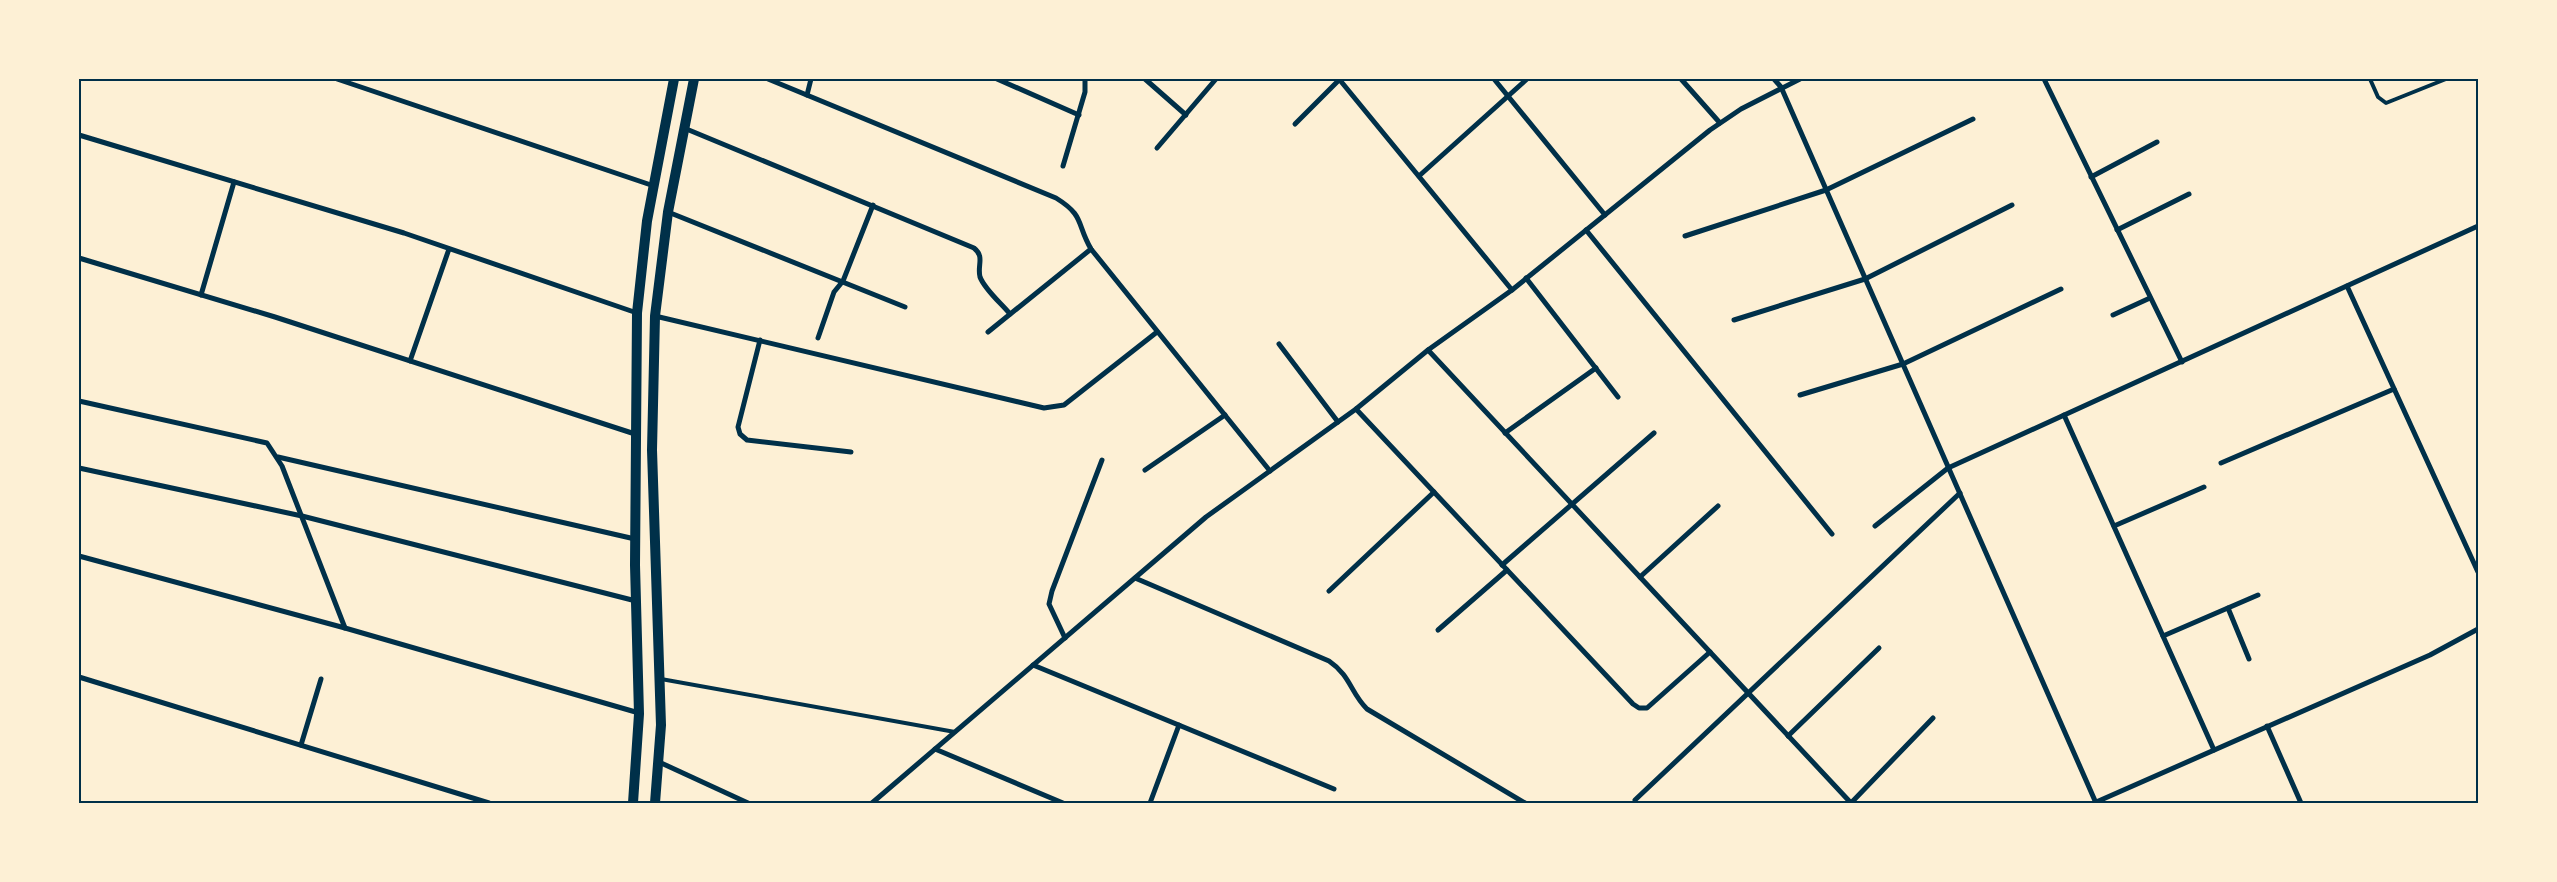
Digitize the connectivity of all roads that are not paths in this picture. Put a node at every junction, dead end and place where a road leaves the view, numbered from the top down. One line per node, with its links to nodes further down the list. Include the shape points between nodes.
1 (337, 79): 35 (street)
2 (674, 79): 35 (main road)
3 (694, 79): 27 (main road)
4 (768, 79): 20 (street)
5 (812, 79): 20 (street)
6 (997, 79): 22 (street)
7 (1085, 79): 22 (street)
8 (1146, 79): 23 (street)
9 (1216, 79): 23 (street)
10 (1339, 79): 26 (street); 32 (street)
11 (1494, 79): 21 (street)
12 (1527, 79): 21 (street)
13 (1681, 79): 25 (street)
14 (1774, 79): 19 (street)
15 (1800, 79): 19 (street)
16 (2044, 79): 33 (street)
17 (2370, 79): 18 (lane, via 2378,96 2386,103)
18 (2446, 79)
19 (1781, 87): 25 (street); 36 (street)
20 (807, 95): 47 (street, via 1056,198 1071,207 1078,216)
21 (1508, 96): 32 (street); 41 (street)
22 (1079, 115): 31 (street)
23 (1186, 115): 30 (street)
24 (1973, 119): 36 (street)
25 (1720, 123): 41 (street)
26 (1295, 124)
27 (684, 127): 38 (street); 40 (main road)
28 (79, 135): 34 (street)
29 (2157, 142): 33 (street)
30 (1157, 148)
31 (1063, 166)
32 (1419, 176): 54 (street)
33 (2091, 177): 44 (street)
34 (234, 182): 46 (street); 55 (street)
35 (654, 186): 58 (main road)
36 (1826, 190): 45 (street); 50 (street)
37 (2189, 194): 44 (street)
38 (873, 205): 51 (street); 59 (street, via 974,248 981,258 981,278)
39 (2012, 205): 50 (street)
40 (668, 212): 51 (street); 61 (main road)
41 (1605, 215): 43 (street)
42 (2478, 226): 52 (street)
43 (1586, 230): 49 (street); 100 (street)
44 (2117, 230): 56 (street)
45 (1685, 236)
46 (449, 249): 58 (street); 69 (street)
47 (1091, 249): 59 (street); 64 (street)
48 (79, 258): 55 (street)
49 (1526, 278): 54 (street); 72 (street)
50 (1865, 279): 62 (street); 71 (street)
51 (843, 282): 57 (street); 65 (street, via 834,292)
52 (2347, 286): 70 (street); 73 (street)
53 (2061, 289): 71 (street)
54 (1512, 290): 68 (street)
55 (201, 295): 69 (street)
56 (2150, 298): 60 (street); 70 (street)
57 (905, 306)
58 (637, 313): 83 (main road)
59 (1010, 314): 63 (street)
60 (2113, 315)
61 (655, 316): 66 (street); 122 (main road, via 652,450)
62 (1734, 320)
63 (988, 332)
64 (1157, 332): 66 (street, via 1064,405 1044,408); 78 (street)
65 (818, 338)
66 (760, 340): 84 (street, via 738,427 740,434 747,440)
67 (1279, 344): 80 (street)
68 (1428, 350): 77 (street); 81 (street)
69 (410, 361): 83 (street)
70 (2182, 362): 79 (street)
71 (1902, 364): 74 (street); 89 (street)
72 (1596, 368): 75 (street); 81 (street)
73 (2394, 389): 87 (street); 104 (street)
74 (1800, 395)
75 (1618, 397)
76 (79, 401): 85 (street, via 267,443)
77 (1356, 409): 80 (street); 93 (street)
78 (1225, 415): 90 (street); 91 (street)
79 (2064, 415): 89 (street); 99 (street)
80 (1338, 422): 91 (street)
81 (1505, 433): 95 (street)
82 (1654, 433): 95 (street)
83 (635, 434): 101 (main road)
84 (851, 452)
85 (278, 457): 97 (street); 101 (street)
86 (1102, 460): 115 (street, via 1049,604)
87 (2221, 464)
88 (79, 468): 97 (street)
89 (1948, 468): 94 (street); 98 (street)
90 (1145, 470)
91 (1270, 471): 106 (street, via 1206,517)
92 (2204, 487): 99 (street)
93 (1434, 492): 103 (street); 107 (street)
94 (1960, 493): 123 (street); 145 (street)
95 (1572, 504): 103 (street); 105 (street)
96 (1718, 506): 105 (street)
97 (302, 516): 109 (street); 111 (street)
98 (1875, 526)
99 (2114, 526): 114 (street)
100 (1832, 534)
101 (635, 539): 109 (main road)
102 (79, 556): 111 (street)
103 (1504, 568): 113 (street); 117 (street, via 1639,708 1647,708)
104 (2478, 572)
105 (1640, 577): 117 (street)
106 (1135, 578): 115 (street); 143 (street, via 1330,661 1342,670 1367,709)
107 (1330, 592)
108 (2258, 595): 110 (street)
109 (636, 601): 124 (main road)
110 (2228, 608): 114 (street); 118 (street)
111 (344, 628): 124 (street)
112 (2478, 629): 127 (street, via 2430,655)
113 (1438, 630)
114 (2163, 636): 132 (street)
115 (1065, 638): 119 (street)
116 (1879, 648): 129 (street)
117 (1710, 652): 123 (street)
118 (2249, 659)
119 (1033, 665): 126 (street); 128 (street)
120 (79, 677): 130 (street)
121 (321, 679): 130 (street)
122 (661, 679): 128 (lane); 133 (main road)
123 (1748, 693): 129 (street); 135 (street)
124 (639, 714): 137 (main road)
125 (1932, 718): 144 (street)
126 (1179, 725): 134 (street); 142 (street)
127 (2268, 726): 132 (street); 146 (street)
128 (955, 732): 131 (street)
129 (1788, 736): 144 (street)
130 (301, 746): 136 (street)
131 (935, 749): 140 (street); 141 (street)
132 (2214, 750): 145 (street)
133 (658, 762): 138 (main road); 139 (street)
134 (1334, 789)
135 (1635, 800)
136 (489, 803)
137 (633, 803)
138 (655, 803)
139 (748, 803)
140 (872, 803)
141 (1063, 803)
142 (1150, 803)
143 (1525, 803)
144 (1851, 803)
145 (2095, 803)
146 (2301, 803)

